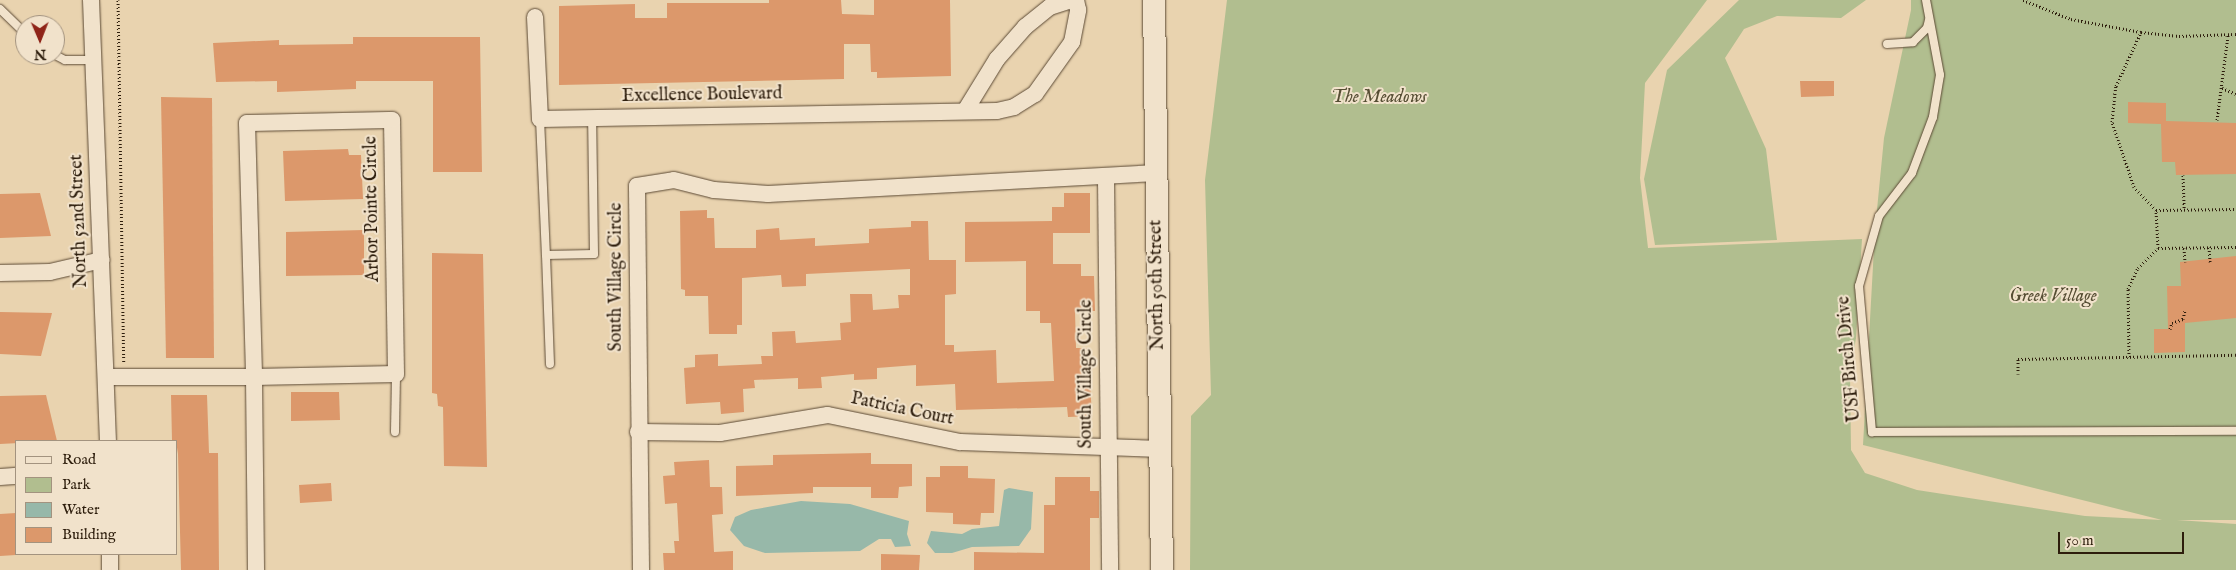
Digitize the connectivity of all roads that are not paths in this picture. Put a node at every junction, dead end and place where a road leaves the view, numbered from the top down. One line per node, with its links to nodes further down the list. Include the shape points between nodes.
1 (91, 0): 12 (street, North 52nd Street)
2 (1071, 0): 13 (street, via 1050,7 1025,27 997,60)
3 (1076, 0): 13 (street, Excellence Boulevard, via 1078,10 1072,42 1035,94 1014,107)
4 (1154, 0): 16 (street, North 50th Street)
5 (1926, 0): 8 (lane, USF Birch Drive)
6 (0, 9): 9 (lane)
7 (535, 17): 15 (street)
8 (1930, 18): 10 (lane, via 1927,28 1913,42); 25 (lane, USF Birch Drive, via 1940,75 1933,117 1912,173 1879,216 1859,286 1872,432)
9 (15, 23)
10 (1887, 44)
11 (65, 60): 12 (lane)
12 (93, 60): 19 (street, North 52nd Street)
13 (965, 111): 14 (street, Excellence Boulevard)
14 (592, 118): 15 (street, Excellence Boulevard); 18 (lane, via 594,254)
15 (540, 119): 18 (lane)
16 (1157, 173): 17 (street, South Village Circle); 30 (street, North 50th Street)
17 (1106, 178): 27 (street, South Village Circle, via 768,194 714,190 674,180 637,186); 29 (street, South Village Circle)
18 (546, 255): 21 (lane)
19 (102, 260): 20 (street, via 50,272); 23 (street, North 52nd Street)
20 (0, 273)
21 (550, 364)
22 (396, 374): 24 (street); 24 (street, Arbor Pointe Circle, via 392,120 247,123); 26 (lane)
23 (107, 377): 24 (street); 28 (street, North 52nd Street)
24 (254, 377): 35 (street, Arbor Pointe Circle)
25 (2236, 431)
26 (395, 432)
27 (638, 432): 29 (street, Patricia Court, via 720,433 828,415 960,442); 36 (street, South Village Circle)
28 (108, 440)
29 (1107, 448): 30 (street, Patricia Court); 37 (street, South Village Circle)
30 (1160, 449): 38 (street, North 50th Street)
31 (0, 476): 32 (street)
32 (15, 476)
33 (110, 555): 34 (street)
34 (110, 570)
35 (256, 570)
36 (641, 570)
37 (1110, 570)
38 (1162, 570)

